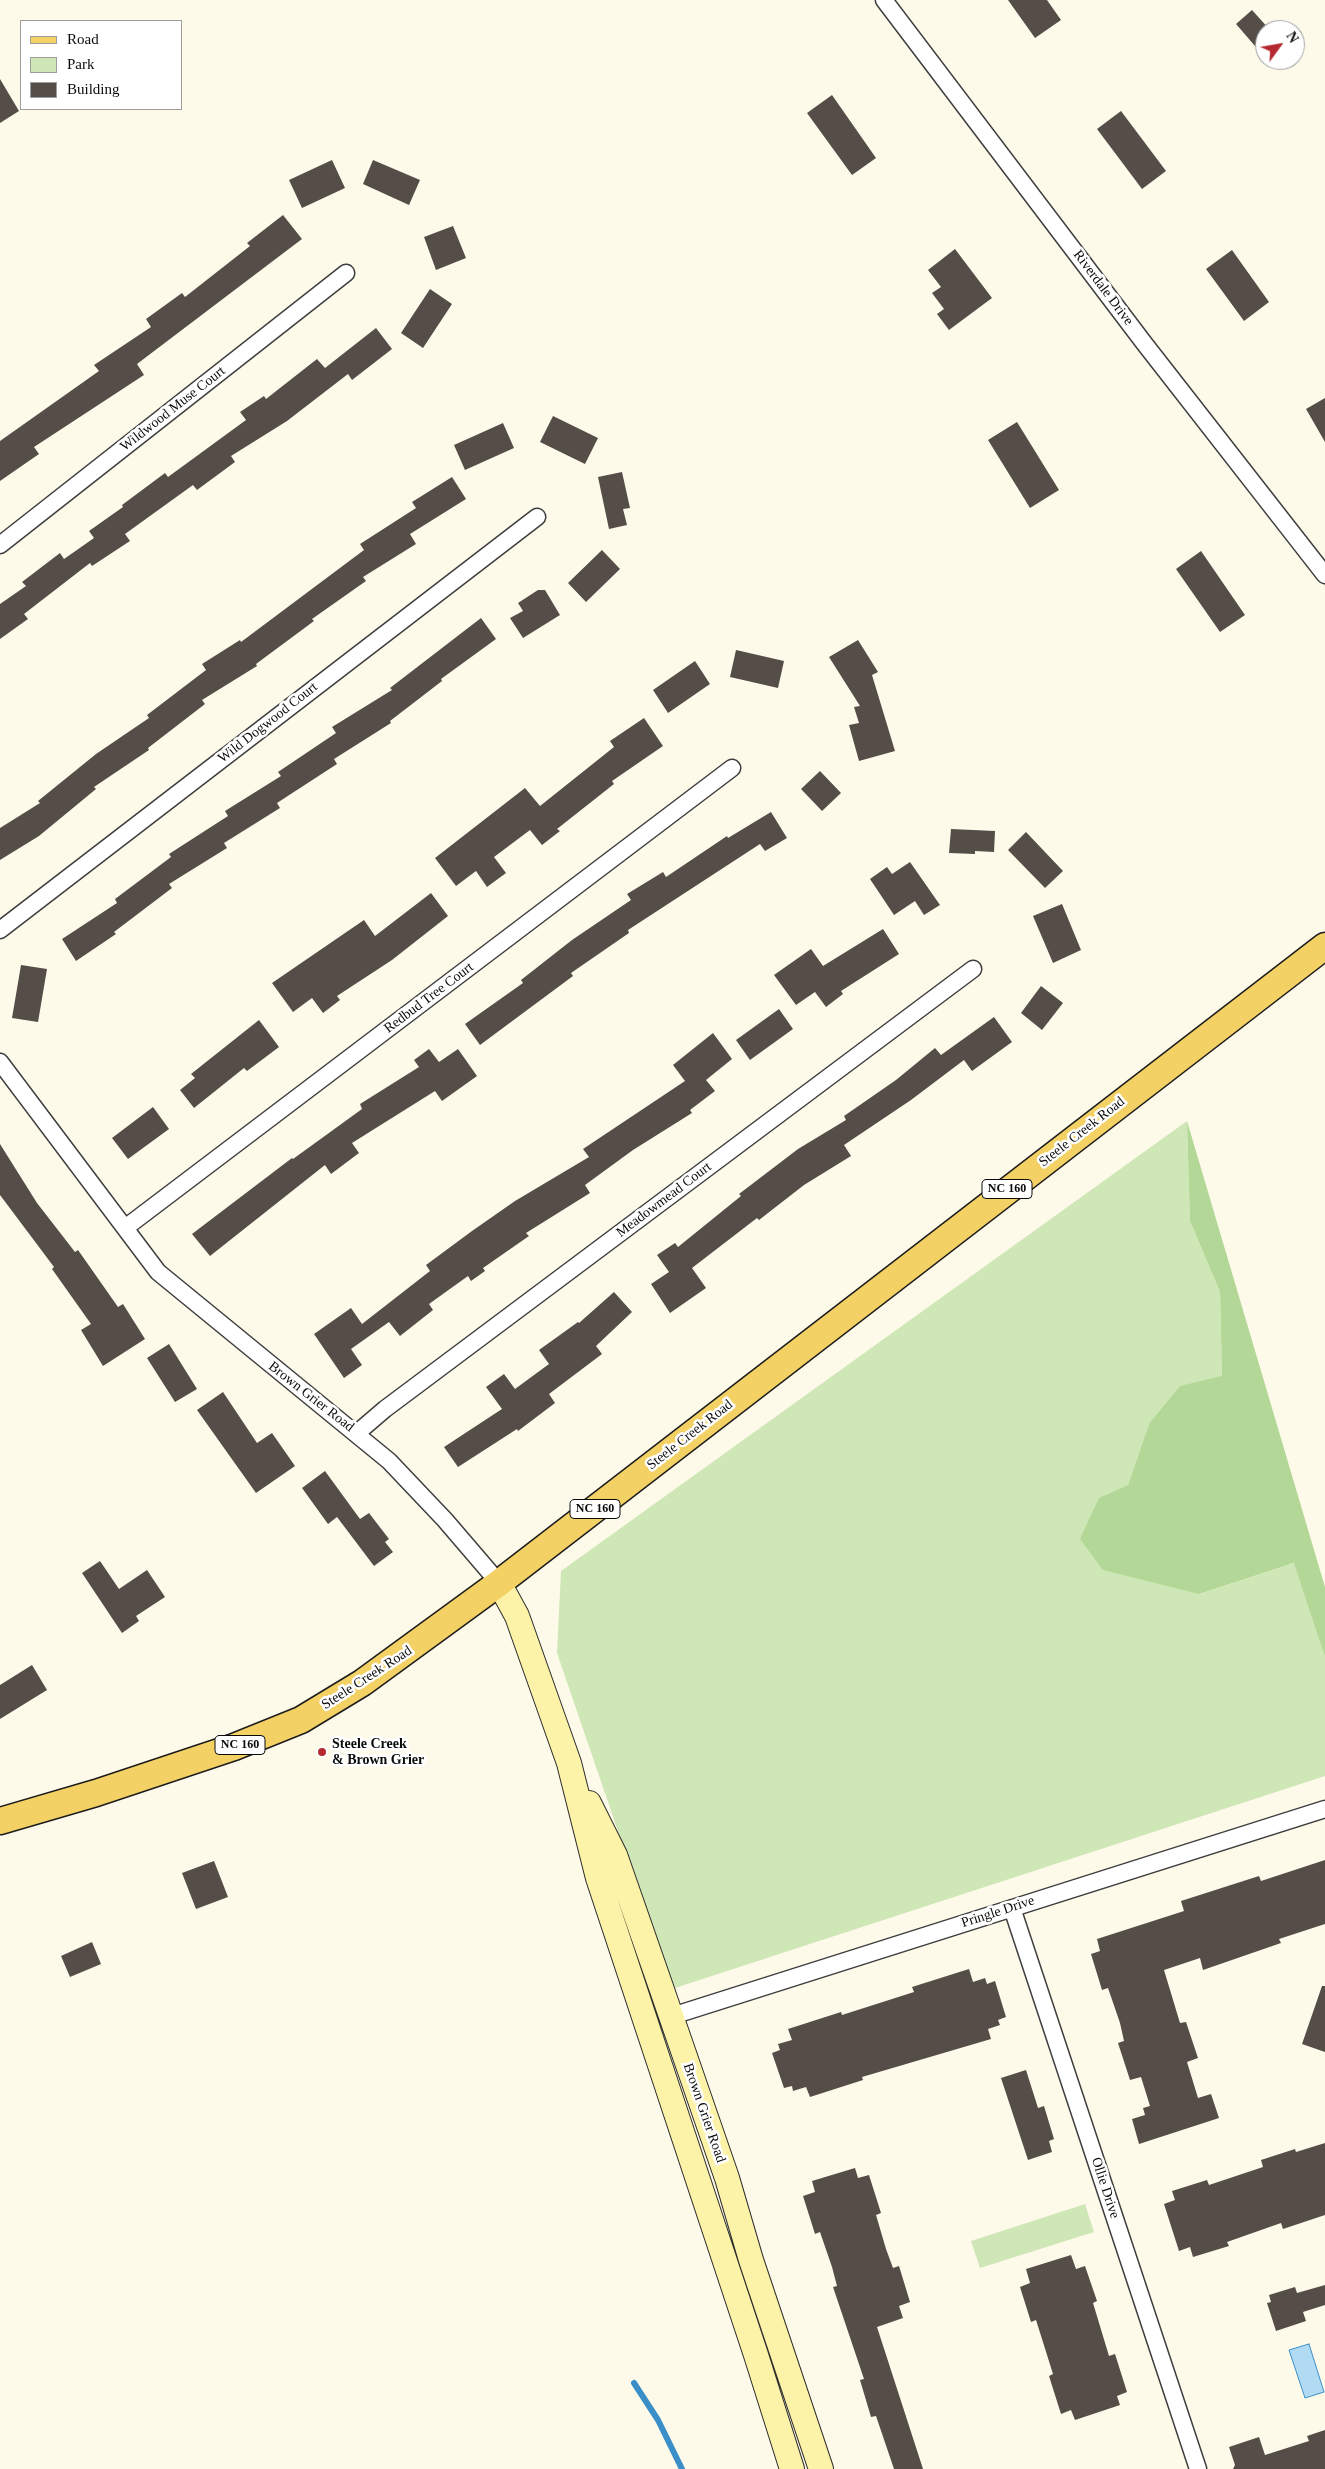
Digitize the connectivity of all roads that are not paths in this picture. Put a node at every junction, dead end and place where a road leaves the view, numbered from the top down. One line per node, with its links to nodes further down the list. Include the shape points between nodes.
1 (884, 0): 5 (street, Riverdale Drive)
2 (346, 273): 4 (street, Wildwood Muse Court)
3 (537, 517): 7 (street, Wild Dogwood Court)
4 (0, 545)
5 (1325, 575)
6 (732, 768): 11 (street, Redbud Tree Court)
7 (0, 930)
8 (1325, 946): 13 (main road, Steele Creek Road / NC 160)
9 (972, 969): 12 (street, Meadowmead Court, via 384,1409)
10 (0, 1062): 11 (street, Brown Grier Road)
11 (125, 1228): 12 (street, Brown Grier Road, via 158,1272)
12 (357, 1433): 13 (street, Brown Grier Road, via 411,1482)
13 (499, 1583): 14 (main road, Brown Grier Road, via 517,1616); 16 (main road, Steele Creek Road / NC 160, via 410,1650 300,1720 178,1766)
14 (569, 1763): 18 (main road, Brown Grier Road, via 615,1856); 19 (main road, Brown Grier Road, via 598,1878)
15 (1325, 1809): 17 (street, Pringle Drive)
16 (0, 1821)
17 (1012, 1908): 18 (street, Pringle Drive); 21 (street, Ollie Drive)
18 (672, 2016): 20 (main road, Brown Grier Road)
19 (792, 2469)
20 (821, 2469)
21 (1198, 2469)

